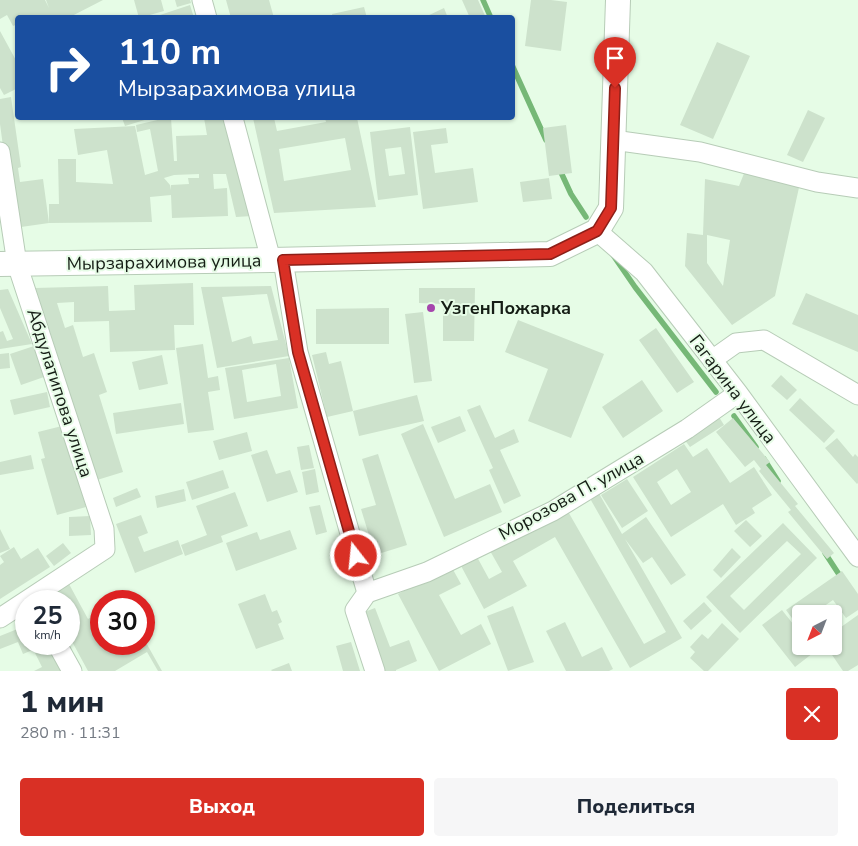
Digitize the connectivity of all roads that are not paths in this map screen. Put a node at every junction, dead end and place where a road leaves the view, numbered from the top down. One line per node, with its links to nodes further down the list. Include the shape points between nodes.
1 (202, 0): 3 (street)
2 (618, 0): 5 (main road)
3 (206, 15)
4 (234, 120): 9 (street)
5 (613, 140): 7 (street, via 700,152 817,182); 8 (main road, via 611,208)
6 (0, 152): 10 (street, Абдулатипова улица)
7 (858, 188)
8 (597, 231): 9 (main road, Мырзарахимова улица, via 550,254); 11 (street, Гагарина улица, via 644,272)
9 (277, 260): 10 (main road, Мырзарахимова улица); 16 (street, via 298,352)
10 (8, 264): 15 (street, Абдулатипова улица, via 104,528 105,549)
11 (712, 360): 12 (street, Гагарина улица); 13 (street, via 736,343 764,340)
12 (738, 394): 14 (street, Гагарина улица); 16 (street, Морозова П. улица, via 553,511 427,572)
13 (858, 395)
14 (858, 558)
15 (46, 590)
16 (367, 593): 21 (street, via 355,610)
17 (15, 609): 18 (street, Абдулатипова улица)
18 (0, 618)
19 (63, 655): 20 (street)
20 (72, 671)
21 (375, 671)

